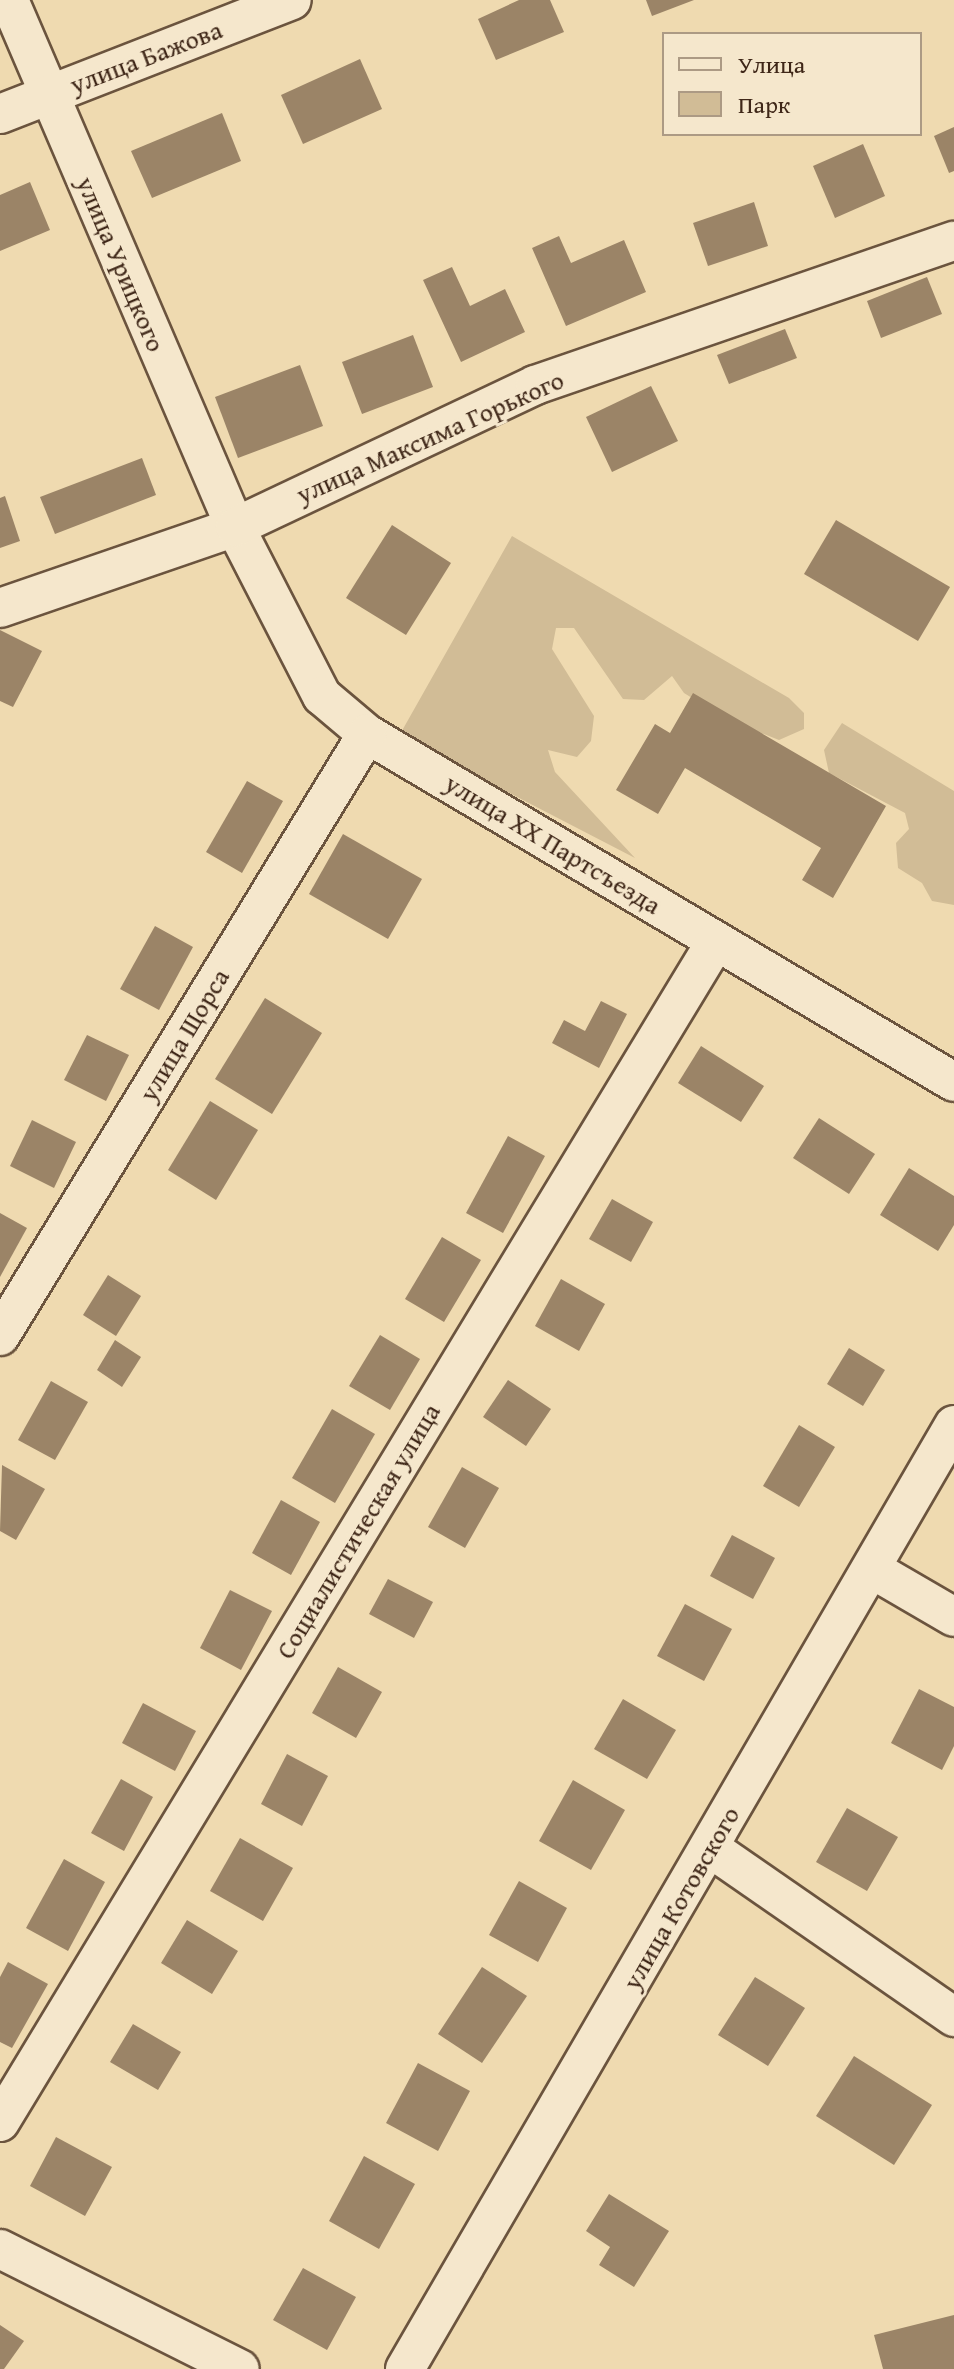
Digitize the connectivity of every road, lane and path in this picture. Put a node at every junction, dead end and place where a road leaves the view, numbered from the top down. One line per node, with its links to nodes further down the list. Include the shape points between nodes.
1 (9, 0): 3 (street, улица Урицкого)
2 (292, 0): 3 (street, улица Бажова)
3 (48, 96): 4 (street, улица Бажова); 6 (street, улица Урицкого)
4 (0, 114)
5 (954, 241): 6 (street, улица Максима Горького, via 535,385)
6 (235, 527): 7 (street, улица Максима Горького); 8 (street, улица XX Партсъезда, via 322,696)
7 (0, 608)
8 (367, 734): 9 (street, улица XX Партсъезда); 11 (street, улица Щорса)
9 (716, 941): 10 (street, улица XX Партсъезда); 17 (street, Социалистическая улица)
10 (954, 1082)
11 (0, 1336)
12 (954, 1425): 13 (street, улица Котовского)
13 (875, 1571): 14 (street); 15 (street, улица Котовского)
14 (954, 1617)
15 (710, 1848): 16 (street); 20 (street, улица Котовского)
16 (954, 2017)
17 (0, 2122)
18 (0, 2249): 19 (street)
19 (240, 2369)
20 (405, 2369)

